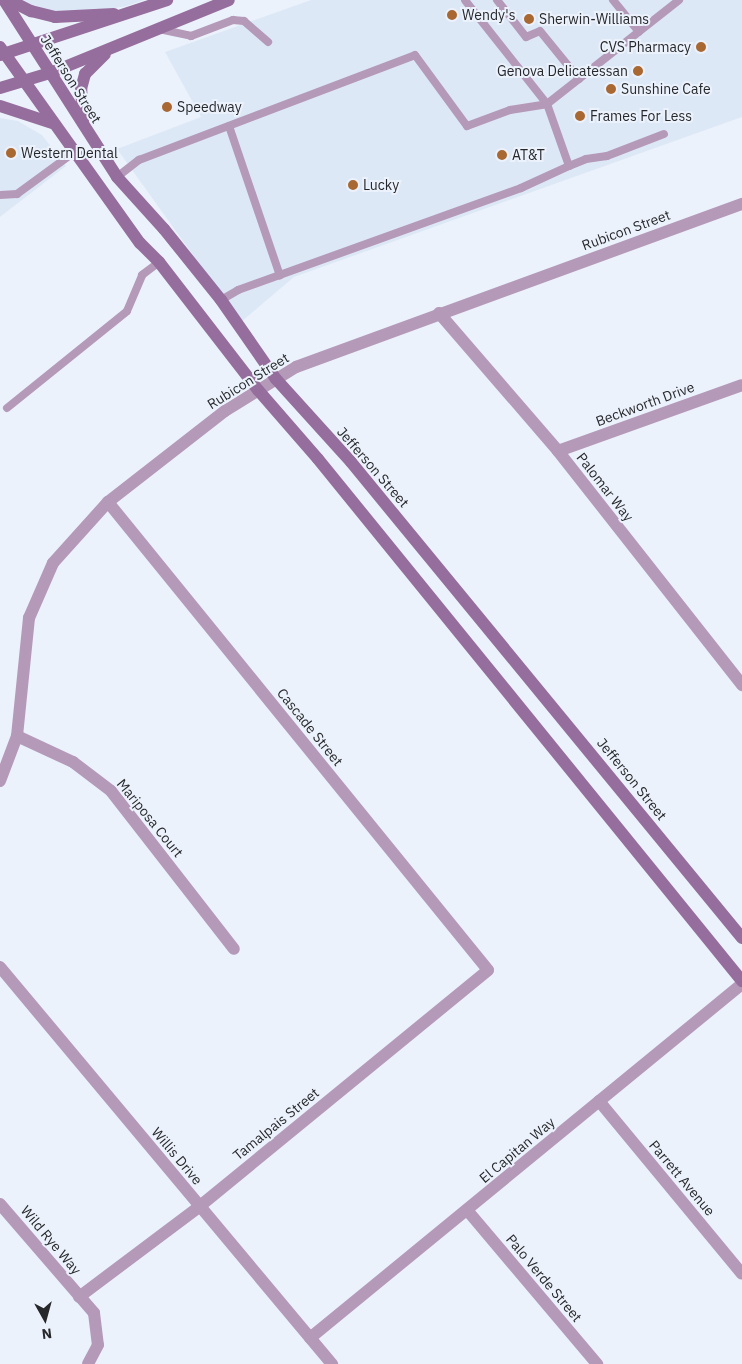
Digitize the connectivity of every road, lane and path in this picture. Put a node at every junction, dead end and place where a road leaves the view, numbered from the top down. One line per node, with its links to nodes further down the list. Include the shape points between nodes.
1 (4, 0): 13 (main road, Jefferson Street)
2 (9, 0): 9 (main road, via 31,11 55,17)
3 (166, 0): 9 (main road)
4 (229, 0): 10 (main road)
5 (465, 0): 20 (lane)
6 (497, 0): 17 (lane, via 526,37 540,30)
7 (613, 0): 11 (lane)
8 (679, 0): 11 (lane)
9 (129, 14): 13 (main road)
10 (157, 29): 12 (lane, via 191,36 232,20 244,21); 14 (main road)
11 (639, 32): 17 (lane)
12 (268, 42)
13 (32, 44): 15 (main road); 16 (main road, Jefferson Street)
14 (115, 45): 16 (main road); 23 (main road, via 85,74 81,89)
15 (1, 52): 18 (main road)
16 (50, 73): 18 (main road); 23 (main road, Jefferson Street)
17 (579, 79): 20 (lane)
18 (24, 81): 19 (main road); 22 (main road)
19 (0, 88)
20 (547, 104): 24 (lane, via 510,110 467,126 415,55); 27 (lane)
21 (0, 106): 22 (main road)
22 (53, 123): 26 (main road)
23 (83, 126): 28 (main road, Jefferson Street)
24 (229, 126): 28 (lane, via 140,160); 32 (lane)
25 (664, 134): 27 (lane, via 607,156)
26 (73, 153): 29 (lane, via 17,194); 31 (main road, via 128,228)
27 (569, 166): 32 (lane, via 521,188)
28 (117, 177): 33 (main road, Jefferson Street)
29 (0, 195)
30 (742, 204): 34 (street, Rubicon Street)
31 (159, 262): 37 (main road); 38 (lane, via 142,275 126,311)
32 (280, 276): 33 (lane, via 238,290)
33 (221, 300): 35 (main road, Jefferson Street)
34 (438, 313): 35 (street, Rubicon Street, via 296,367); 39 (street, Palomar Way)
35 (276, 379): 37 (street, Rubicon Street); 44 (main road, Jefferson Street, via 370,484)
36 (742, 384): 39 (street, Beckworth Drive)
37 (258, 390): 40 (street, Rubicon Street, via 224,411); 48 (main road, via 325,467)
38 (7, 408)
39 (558, 451): 41 (street, Palomar Way)
40 (108, 502): 42 (street, Rubicon Street, via 53,563 29,618); 47 (street, Cascade Street)
41 (742, 685)
42 (17, 736): 43 (street, Rubicon Street); 45 (street, Mariposa Court, via 73,762 111,791)
43 (0, 781)
44 (742, 938)
45 (234, 949)
46 (0, 967): 51 (street, Willis Drive)
47 (488, 970): 51 (street, Tamalpais Street)
48 (742, 983): 49 (street, El Capitan Way)
49 (599, 1101): 52 (street, El Capitan Way); 53 (street, Parrett Avenue)
50 (0, 1204): 54 (street, Wild Rye Way)
51 (200, 1206): 54 (street, Tamalpais Street); 55 (street, Willis Drive)
52 (467, 1210): 55 (street, El Capitan Way); 58 (street, Palo Verde Street)
53 (742, 1274)
54 (79, 1297): 56 (street, Wild Rye Way, via 94,1313 98,1345)
55 (310, 1338): 57 (street, Willis Drive)
56 (88, 1364)
57 (332, 1364)
58 (597, 1364)

